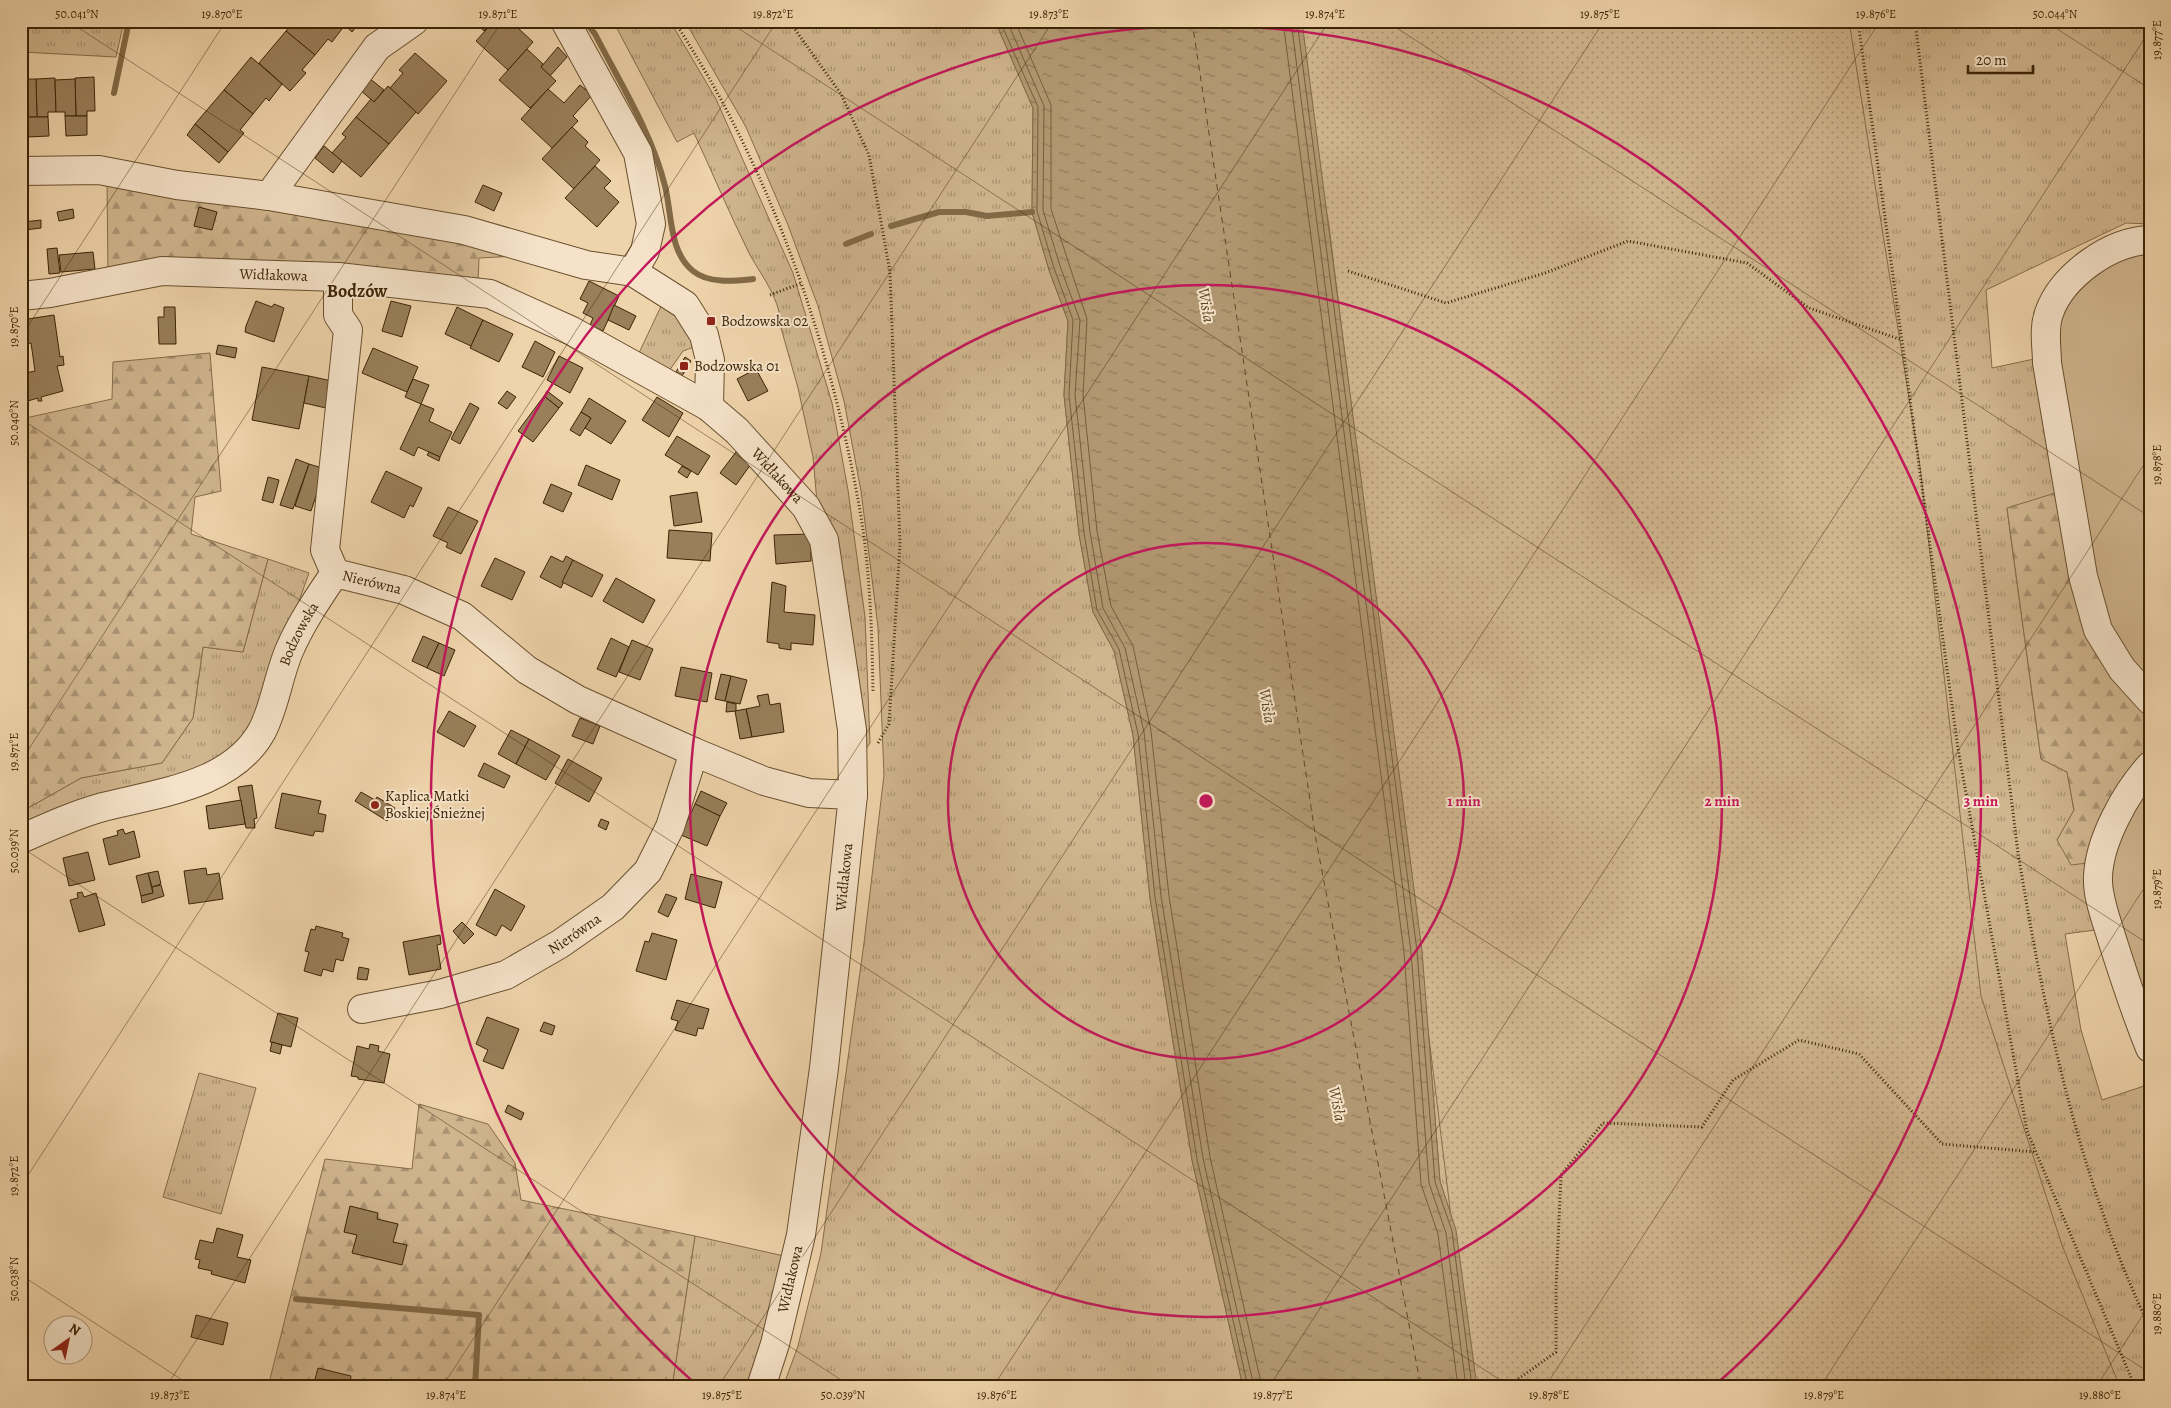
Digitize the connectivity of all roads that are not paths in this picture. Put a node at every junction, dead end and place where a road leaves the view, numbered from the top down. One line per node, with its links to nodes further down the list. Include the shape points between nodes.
1 (414, 21): 4 (street, via 377,47)
2 (565, 21): 6 (street, via 638,153 651,224 645,251)
3 (21, 171): 4 (street, via 99,170 177,185)
4 (269, 196): 6 (street, via 464,230 586,265)
5 (2150, 240): 11 (street, via 2129,243 2088,264 2054,301 2046,330 2047,363 2084,576 2098,630 2122,670)
6 (633, 272): 9 (street, via 685,305 704,334 710,360)
7 (338, 277): 8 (street, Widłakowa, via 162,271); 9 (street, Widłakowa, via 490,294 572,331); 10 (street, via 338,315 348,330 325,550)
8 (21, 296)
9 (709, 408): 14 (street, Widłakowa, via 737,430 806,507 824,540 852,730)
10 (335, 573): 12 (street, Nierówna, via 404,590 462,616 527,670 578,700); 15 (street, Bodzowska, via 306,616 288,653 262,731 240,760 195,783 76,816)
11 (2150, 700)
12 (694, 752): 14 (street, Nierówna, via 764,781 809,793); 16 (street, Nierówna, via 670,827 648,871 613,906 560,944 506,975 440,994)
13 (2150, 766): 17 (street, via 2134,782 2103,846 2098,878 2105,916)
14 (853, 795): 18 (street, Widłakowa, via 824,1068 801,1235 775,1344)
15 (21, 839)
16 (362, 1009)
17 (2150, 1048)
18 (761, 1387)

